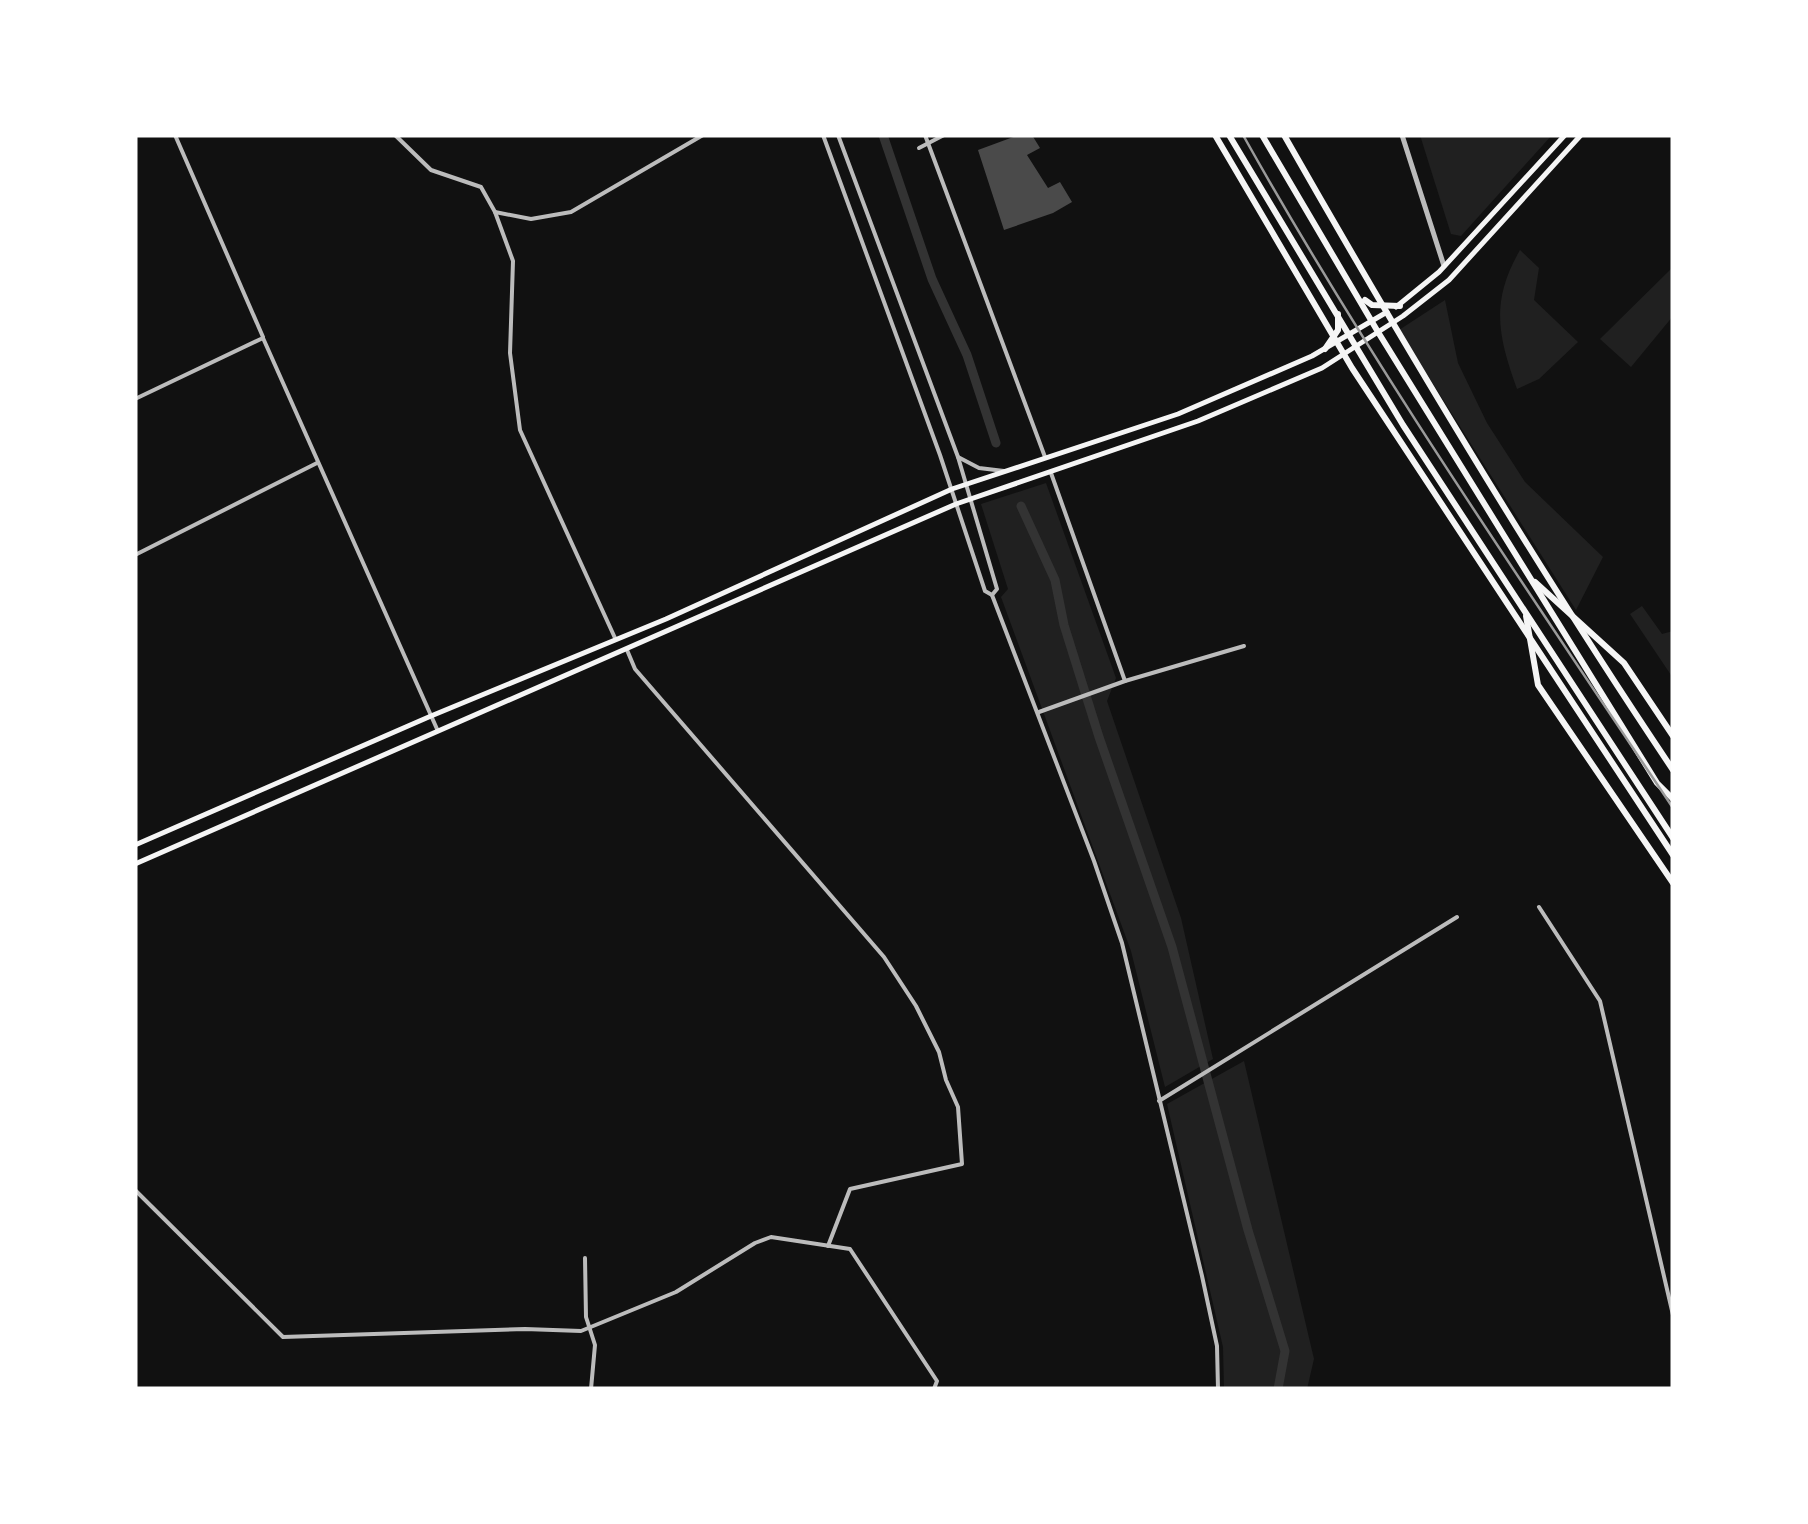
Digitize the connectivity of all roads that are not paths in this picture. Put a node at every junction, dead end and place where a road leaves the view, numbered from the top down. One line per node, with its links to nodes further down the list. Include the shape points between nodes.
1 (176, 135): 25 (street)
2 (395, 135): 17 (street, via 430,170 480,188)
3 (703, 135): 17 (street, via 570,212 531,219)
4 (823, 135): 37 (street)
5 (838, 135): 30 (street)
6 (925, 135): 15 (street)
7 (944, 135): 15 (street)
8 (1216, 135): 56 (main road, via 1352,368)
9 (1229, 135): 21 (main road)
10 (1262, 135): 19 (main road)
11 (1284, 135): 52 (main road, via 1462,443)
12 (1402, 135): 18 (street)
13 (1565, 135): 18 (main road)
14 (1581, 135): 23 (main road, via 1449,280)
15 (928, 144): 16 (street); 31 (street)
16 (920, 148)
17 (494, 212): 44 (street, via 513,261 510,354 520,430)
18 (1444, 266): 20 (main road)
19 (1360, 297): 20 (main road, via 1372,305); 22 (main road)
20 (1400, 306): 22 (main road)
21 (1338, 313): 24 (main road); 27 (main road, via 1338,330)
22 (1372, 320): 23 (main road); 24 (main road)
23 (1378, 332): 26 (main road); 41 (main road)
24 (1350, 333): 26 (main road); 27 (main road)
25 (263, 338): 28 (street); 32 (street)
26 (1359, 346): 33 (main road, via 1198,422); 43 (main road)
27 (1325, 349): 29 (main road, via 1178,414)
28 (135, 399)
29 (1072, 449): 31 (main road); 33 (street)
30 (958, 457): 34 (street); 36 (street)
31 (1045, 458): 34 (main road)
32 (317, 463): 40 (street); 49 (street)
33 (1077, 464): 35 (main road)
34 (1004, 471): 36 (main road)
35 (1050, 473): 38 (main road); 47 (street)
36 (967, 484): 37 (main road); 38 (street)
37 (952, 489): 39 (street); 44 (main road)
38 (972, 499): 39 (main road); 42 (street, via 997,589)
39 (956, 504): 42 (street); 46 (main road)
40 (135, 555)
41 (1528, 576): 51 (main road, via 1624,663); 53 (main road)
42 (992, 595): 48 (street)
43 (1525, 610): 54 (main road); 58 (main road, via 1538,685)
44 (615, 638): 49 (main road)
45 (1244, 646): 47 (street)
46 (627, 650): 50 (main road); 63 (street, via 635,669 884,956 940,1052 958,1107 962,1164 850,1189)
47 (1125, 682): 48 (street)
48 (1037, 713): 61 (street, via 1122,944)
49 (431, 716): 50 (street); 55 (main road)
50 (438, 733): 57 (main road)
51 (1673, 736)
52 (1673, 770)
53 (1673, 799)
54 (1673, 838)
55 (135, 845)
56 (1673, 855)
57 (135, 864)
58 (1673, 882)
59 (1539, 907): 65 (street, via 1600,1001)
60 (1457, 917): 61 (street)
61 (1159, 1101): 69 (street, via 1202,1276)
62 (135, 1190): 66 (street, via 283,1337)
63 (828, 1246): 66 (street, via 772,1237 755,1242 676,1292); 68 (street, via 850,1249 936,1381)
64 (584, 1258): 66 (street)
65 (1673, 1316)
66 (590, 1326): 67 (street)
67 (591, 1389)
68 (934, 1389)
69 (1218, 1389)

